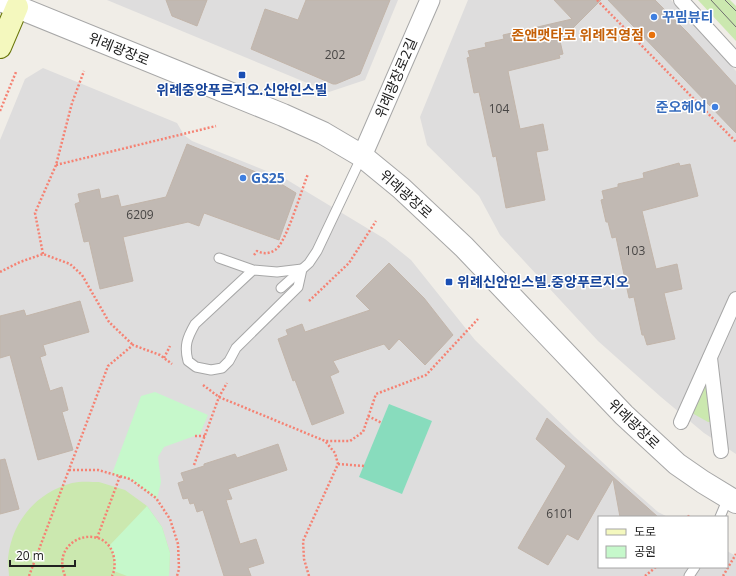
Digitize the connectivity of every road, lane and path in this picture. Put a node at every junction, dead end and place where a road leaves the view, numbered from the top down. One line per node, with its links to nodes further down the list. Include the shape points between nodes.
1 (430, 0): 12 (street, 위례광장로2길)
2 (597, 0): 11 (path)
3 (681, 0): 6 (street)
4 (8, 4): 5 (main road); 12 (street, 위례광장로, via 283,115)
5 (0, 47)
6 (736, 60)
7 (16, 72): 9 (path)
8 (84, 72): 13 (path, via 72,103)
9 (0, 111)
10 (216, 126): 13 (path)
11 (736, 142)
12 (362, 156): 18 (lane, via 318,251); 41 (street, 위례광장로, via 401,188 464,247 624,415)
13 (56, 165): 15 (path, via 35,213)
14 (308, 174): 17 (path, via 280,245 264,254 257,251)
15 (43, 254): 20 (path); 24 (path, via 70,264 82,275 109,322)
16 (219, 258): 17 (lane)
17 (244, 267): 19 (lane)
18 (302, 269): 19 (lane, via 277,272); 19 (lane, via 298,287 236,348 222,368 211,370 196,367 188,361 185,350 188,335 195,324); 21 (lane)
19 (253, 270)
20 (0, 272)
21 (281, 288)
22 (736, 299): 25 (street)
23 (478, 319): 29 (path, via 426,375 376,394)
24 (132, 345): 26 (path, via 160,355); 39 (path, via 108,366)
25 (710, 357): 30 (street); 35 (street)
26 (176, 366)
27 (201, 384): 28 (path)
28 (219, 397): 33 (path); 34 (path)
29 (368, 416): 31 (path); 34 (path, via 363,432 350,441)
30 (681, 422)
31 (382, 423)
32 (195, 436): 33 (path)
33 (205, 436): 37 (path)
34 (325, 441): 36 (path, via 335,453)
35 (721, 451)
36 (338, 464): 38 (path); 50 (path, via 303,541 304,559)
37 (194, 465)
38 (364, 466)
39 (69, 470): 40 (path, via 98,470); 46 (path)
40 (120, 476): 42 (path); 49 (path, via 130,479 156,498 170,519 178,544)
41 (728, 506)
42 (97, 538): 47 (path, via 85,537 69,545 62,560); 48 (path, via 114,553)
43 (736, 554): 45 (path)
44 (655, 568): 51 (path)
45 (728, 568)
46 (29, 576)
47 (65, 576)
48 (112, 576)
49 (177, 576)
50 (309, 576)
51 (645, 576)

